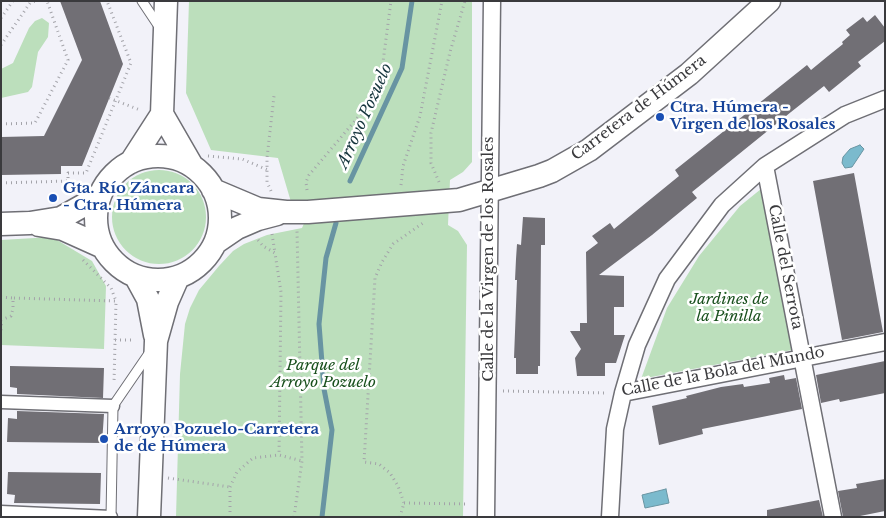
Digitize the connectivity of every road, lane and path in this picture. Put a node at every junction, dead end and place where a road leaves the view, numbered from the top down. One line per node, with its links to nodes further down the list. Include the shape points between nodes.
1 (13, 1): 13 (path)
2 (35, 1): 12 (path)
3 (47, 1): 22 (path, via 68,60 35,123)
4 (107, 1): 19 (path, via 131,63)
5 (142, 1): 14 (lane)
6 (166, 1): 14 (main road)
7 (391, 1): 34 (path, via 383,62 365,109 309,174)
8 (442, 1): 28 (path, via 420,116 404,166)
9 (465, 1): 29 (path, via 431,133 431,163)
10 (492, 1): 32 (street, Calle de la Virgen de los Rosales)
11 (769, 1): 32 (main road, Carretera de Húmera, via 690,74 589,150 552,171)
12 (30, 2): 15 (path)
13 (1, 18)
14 (165, 34): 21 (main road)
15 (1, 45)
16 (274, 96): 26 (path)
17 (109, 98): 19 (path)
18 (885, 99): 25 (street, via 845,115)
19 (117, 101): 20 (path); 27 (path, via 86,173 68,173 68,181)
20 (140, 110)
21 (162, 114): 23 (main road); 24 (main road)
22 (1, 124)
23 (200, 161): 24 (main road, via 151,156); 26 (path, via 227,156); 30 (main road, via 204,177)
24 (131, 162): 33 (main road, via 113,175)
25 (765, 166): 54 (street, Calle del Serrota); 56 (street, via 722,204 667,279 637,345)
26 (268, 170): 31 (path, via 267,182)
27 (1, 183)
28 (401, 188)
29 (442, 188)
30 (213, 190): 34 (main road, Carretera de Húmera, via 268,211); 39 (main road, via 220,216)
31 (271, 190)
32 (490, 192): 34 (main road, Carretera de Húmera, via 443,203); 71 (street, Calle de la Virgen de los Rosales)
33 (100, 194): 36 (main road, via 61,218); 40 (main road, via 96,226)
34 (294, 211): 39 (main road, Carretera de Húmera, via 258,219 237,228); 42 (path); 60 (path)
35 (429, 220): 63 (path, via 393,244 375,278 364,462 379,464 390,473)
36 (30, 223): 37 (main road); 40 (main road, via 63,229)
37 (1, 224)
38 (253, 234): 42 (path)
39 (214, 244): 44 (main road, via 196,267)
40 (103, 247): 43 (main road, via 120,268)
41 (77, 254): 47 (path, via 111,288)
42 (275, 254): 59 (path, via 281,292)
43 (136, 277): 44 (main road, via 157,281); 52 (main road, via 148,299)
44 (178, 277): 52 (main road)
45 (1, 297): 46 (path)
46 (13, 298): 47 (path); 48 (path, via 11,316)
47 (116, 301): 50 (path)
48 (1, 320): 49 (path)
49 (1, 330)
50 (115, 340): 51 (path); 58 (path)
51 (132, 340)
52 (156, 341): 58 (lane); 61 (main road)
53 (885, 342): 54 (street, Calle de la Bola del Mundo)
54 (802, 358): 56 (street, Calle de la Bola del Mundo); 73 (street, Calle del Serrota)
55 (501, 391): 56 (path, Calle de la Bola del Mundo)
56 (623, 393): 72 (street, via 615,429)
57 (1, 402): 58 (street)
58 (113, 406): 66 (lane)
59 (279, 455): 60 (path); 62 (path, via 254,458 237,472)
60 (302, 461): 69 (path)
61 (151, 477): 62 (path); 67 (main road)
62 (230, 487): 68 (path)
63 (404, 503): 64 (path); 70 (path)
64 (468, 504)
65 (1, 512): 66 (street)
66 (111, 517)
67 (150, 517)
68 (230, 517)
69 (294, 517)
70 (400, 517)
71 (486, 517)
72 (610, 517)
73 (833, 517)

